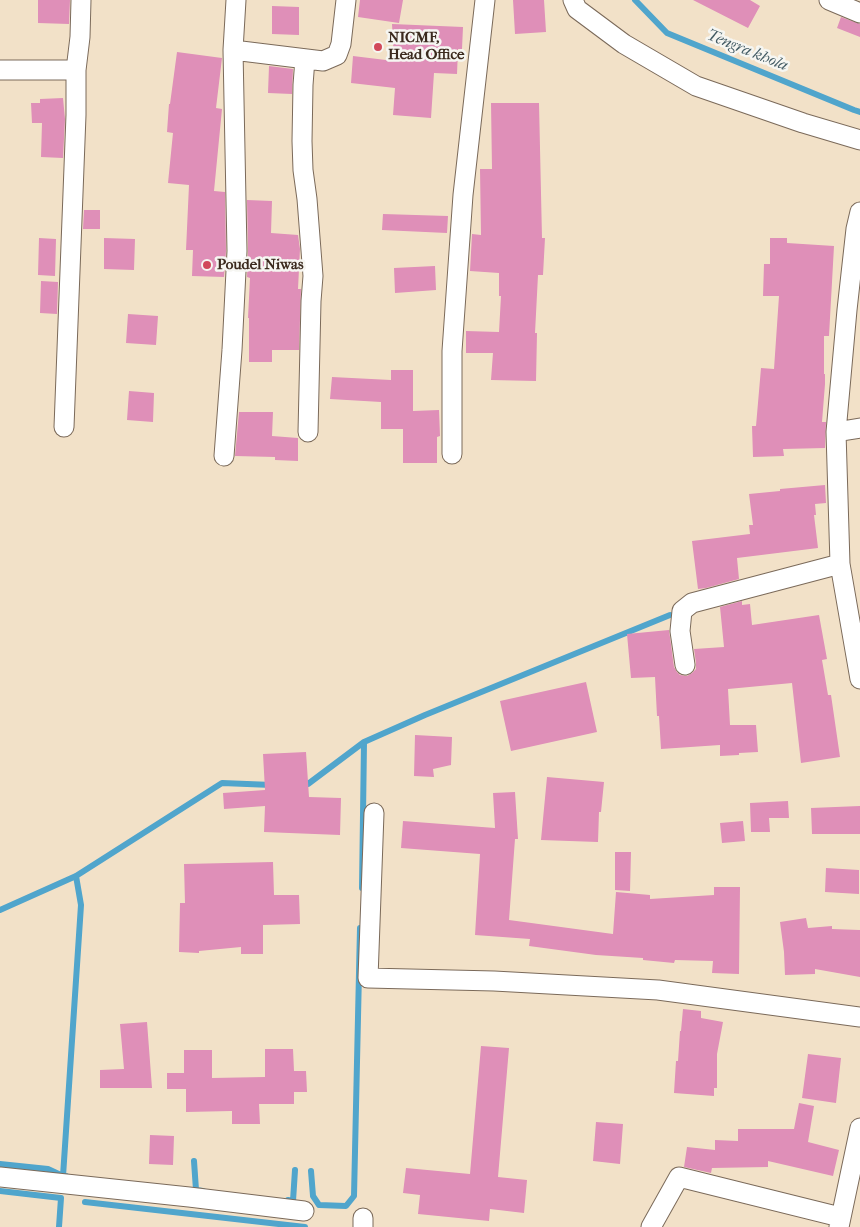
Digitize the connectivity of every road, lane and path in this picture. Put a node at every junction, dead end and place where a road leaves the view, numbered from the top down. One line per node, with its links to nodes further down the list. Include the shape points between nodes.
1 (81, 0): 11 (street)
2 (236, 0): 8 (street)
3 (346, 0): 9 (street, via 337,55 324,61)
4 (485, 0): 18 (street, via 463,195 453,341)
5 (573, 0): 12 (street, via 577,9 624,44 696,86)
6 (829, 0): 7 (street)
7 (860, 13)
8 (233, 50): 9 (street); 19 (street, via 237,251)
9 (305, 59): 16 (street, via 303,170 313,276)
10 (0, 70): 11 (street)
11 (76, 70): 14 (street)
12 (860, 140)
13 (859, 224): 17 (street)
14 (64, 427)
15 (860, 428): 17 (street)
16 (308, 432)
17 (836, 432): 20 (street)
18 (452, 454)
19 (224, 456)
20 (840, 564): 21 (street, via 692,603 682,611 680,631); 22 (street)
21 (685, 665)
22 (860, 679)
23 (374, 813): 24 (street, via 368,978 658,990)
24 (860, 1017)
25 (860, 1128): 28 (street)
26 (0, 1177): 27 (street)
27 (304, 1211)
28 (839, 1222): 29 (street, via 679,1177)
29 (651, 1227)

